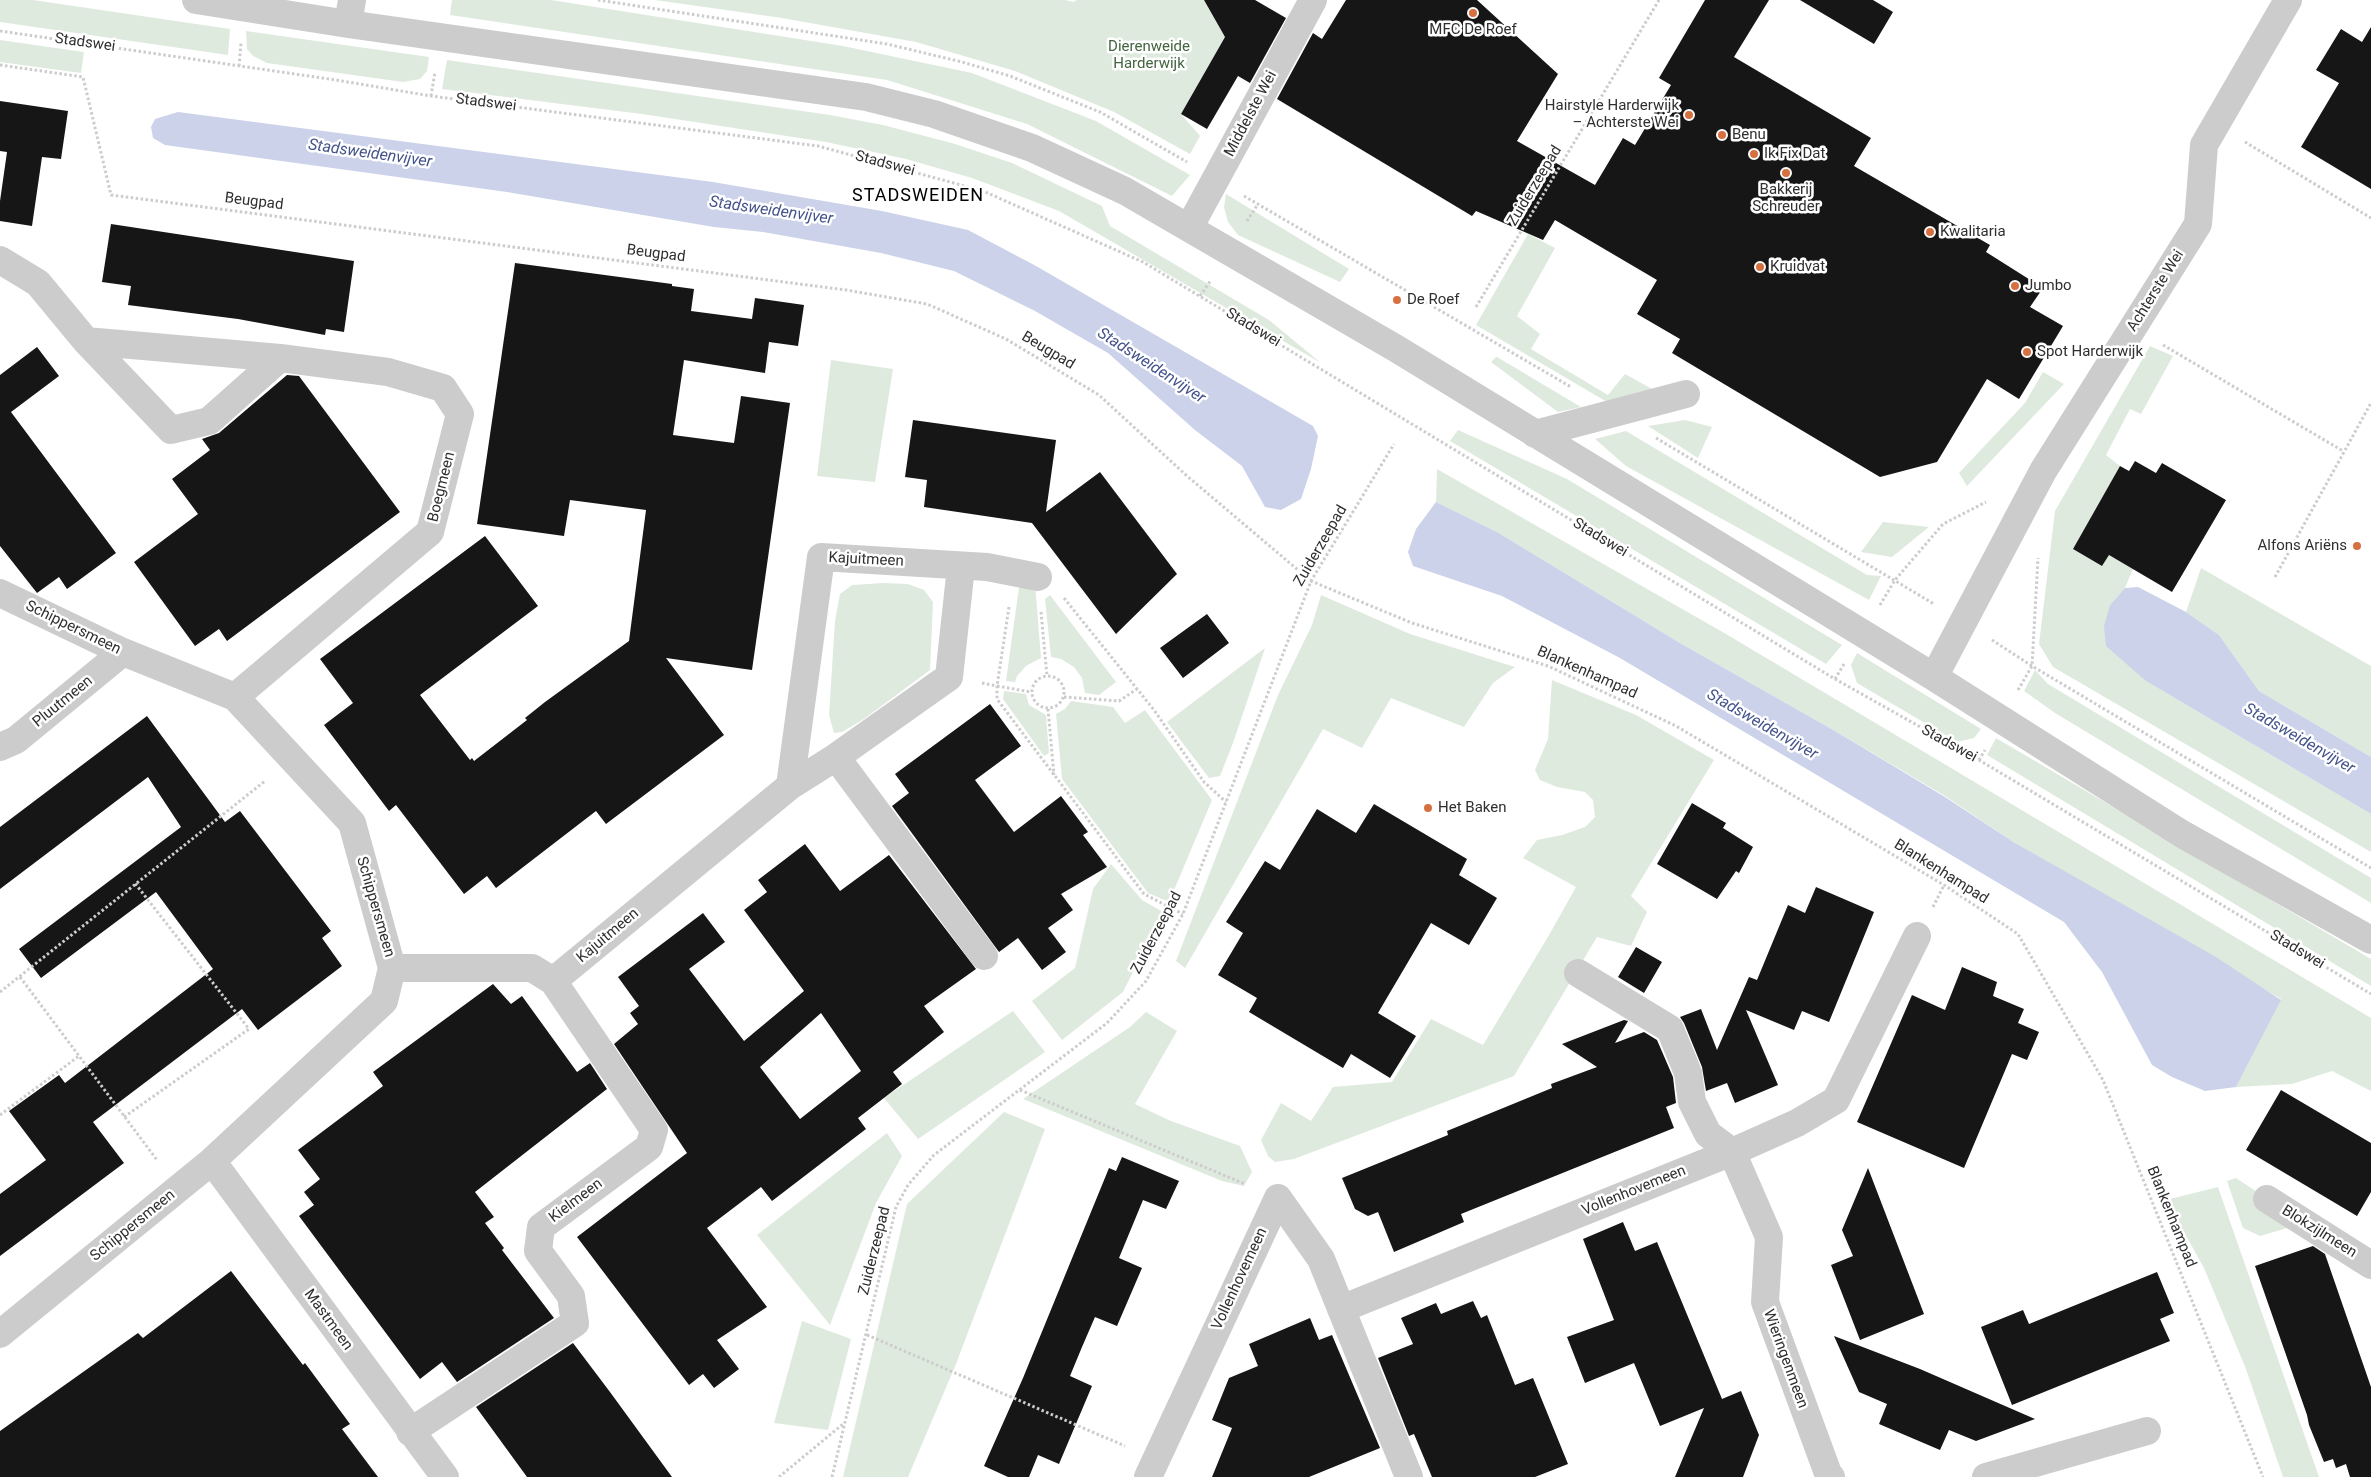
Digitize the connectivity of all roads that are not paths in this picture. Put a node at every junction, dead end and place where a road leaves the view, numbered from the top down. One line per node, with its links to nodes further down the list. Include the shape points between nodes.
1 (196, 0): 4 (street)
2 (1313, 0): 5 (street, Middelste Wei)
3 (2288, 0): 15 (street, Achterste Wei, via 2204,145 2198,224 2043,471)
4 (350, 12): 5 (street, via 866,97 934,114 1032,148 1125,191)
5 (1189, 228): 10 (street)
6 (0, 260): 7 (street, via 38,283)
7 (86, 341): 8 (street, Boegmeen); 8 (street, via 171,430 210,421)
8 (280, 358): 16 (street, Boegmeen, via 388,372 443,388 460,414 430,532)
9 (1686, 394): 10 (street)
10 (1535, 434): 15 (street)
11 (962, 566): 12 (street, Kajuitmeen); 18 (street, Kajuitmeen, via 949,678); 19 (street, Kajuitmeen, via 821,557)
12 (1026, 574)
13 (0, 593): 14 (street, Schippersmeen)
14 (123, 652): 16 (street, Schippersmeen); 17 (street, Pluutmeen, via 16,740)
15 (1934, 677): 21 (street, via 2182,834)
16 (235, 698): 23 (street, Schippersmeen, via 352,823)
17 (0, 747)
18 (836, 757): 19 (street, Kajuitmeen); 22 (street)
19 (790, 786): 25 (street, Kajuitmeen)
20 (1917, 936): 26 (street, via 1836,1100 1797,1123)
21 (2371, 940)
22 (984, 956)
23 (392, 968): 25 (street, via 532,968); 27 (street, Schippersmeen, via 384,1001)
24 (1578, 973): 26 (street, Wieringenmeen, via 1670,1029 1688,1073 1692,1102 1708,1134)
25 (553, 982): 33 (street, Kielmeen, via 654,1130 649,1147 541,1227 538,1252 571,1296 575,1324)
26 (1732, 1152): 30 (street, Vollenhovemeen); 37 (street, Wieringenmeen, via 1769,1237 1765,1302)
27 (212, 1161): 31 (street, Schippersmeen); 33 (street, Mastmeen)
28 (2267, 1199): 29 (street, Blokzijlmeen)
29 (2371, 1265)
30 (1342, 1309): 34 (street, Vollenhovemeen, via 1321,1259 1278,1198); 36 (street)
31 (0, 1334)
32 (2147, 1431): 38 (street)
33 (410, 1432): 35 (street, Mastmeen)
34 (1152, 1468)
35 (445, 1477)
36 (1409, 1477)
37 (1832, 1477)
38 (1986, 1477)

